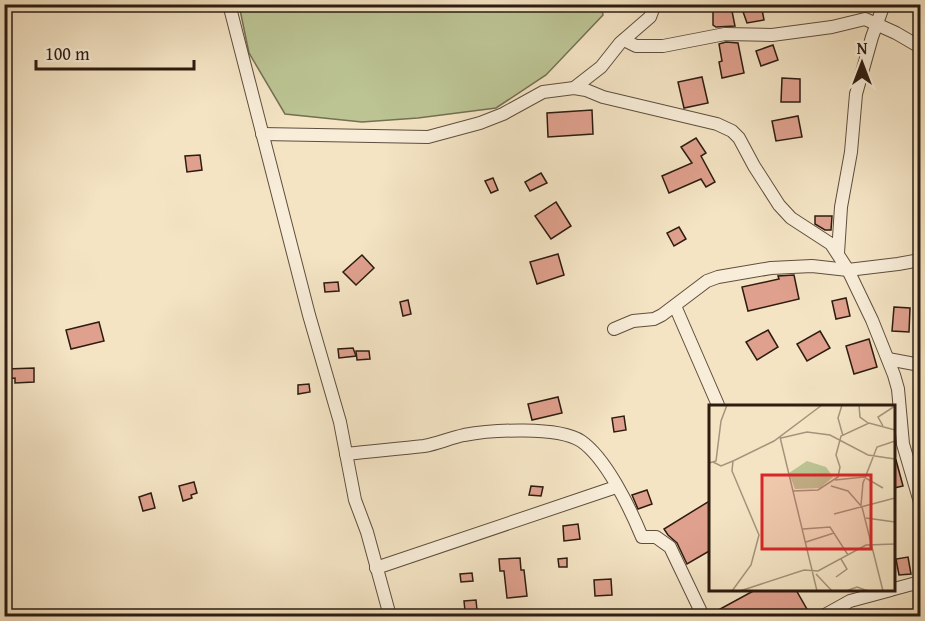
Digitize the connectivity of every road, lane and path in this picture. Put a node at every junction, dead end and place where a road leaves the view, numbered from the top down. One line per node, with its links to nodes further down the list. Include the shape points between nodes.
1 (229, 4): 8 (street)
2 (655, 4): 5 (street, via 650,18)
3 (884, 4): 4 (street)
4 (877, 23): 5 (street, via 865,19 772,35 725,34 663,46 636,46); 6 (street); 9 (street, via 856,94)
5 (624, 40): 7 (street, via 601,67)
6 (921, 47)
7 (574, 88): 8 (street, via 543,92 495,117 428,137); 9 (street, via 732,131 779,205)
8 (262, 134): 17 (street)
9 (838, 253): 11 (street)
10 (921, 260): 11 (street)
11 (848, 270): 12 (street, via 812,266 733,274 708,281); 14 (street)
12 (675, 306): 13 (street, via 654,319 633,321); 16 (street)
13 (614, 329)
14 (888, 359): 15 (street); 19 (street, via 898,389 903,444)
15 (921, 365)
16 (718, 405)
17 (346, 454): 18 (street, via 426,446 464,435 521,431 566,434 590,448); 20 (street, via 355,500)
18 (616, 487): 20 (street); 25 (street, via 642,537 656,537 670,547)
19 (921, 502)
20 (376, 568): 24 (street)
21 (921, 582): 22 (street)
22 (895, 588)
23 (885, 591): 26 (street, via 849,602)
24 (390, 616)
25 (703, 616)
26 (823, 616)

